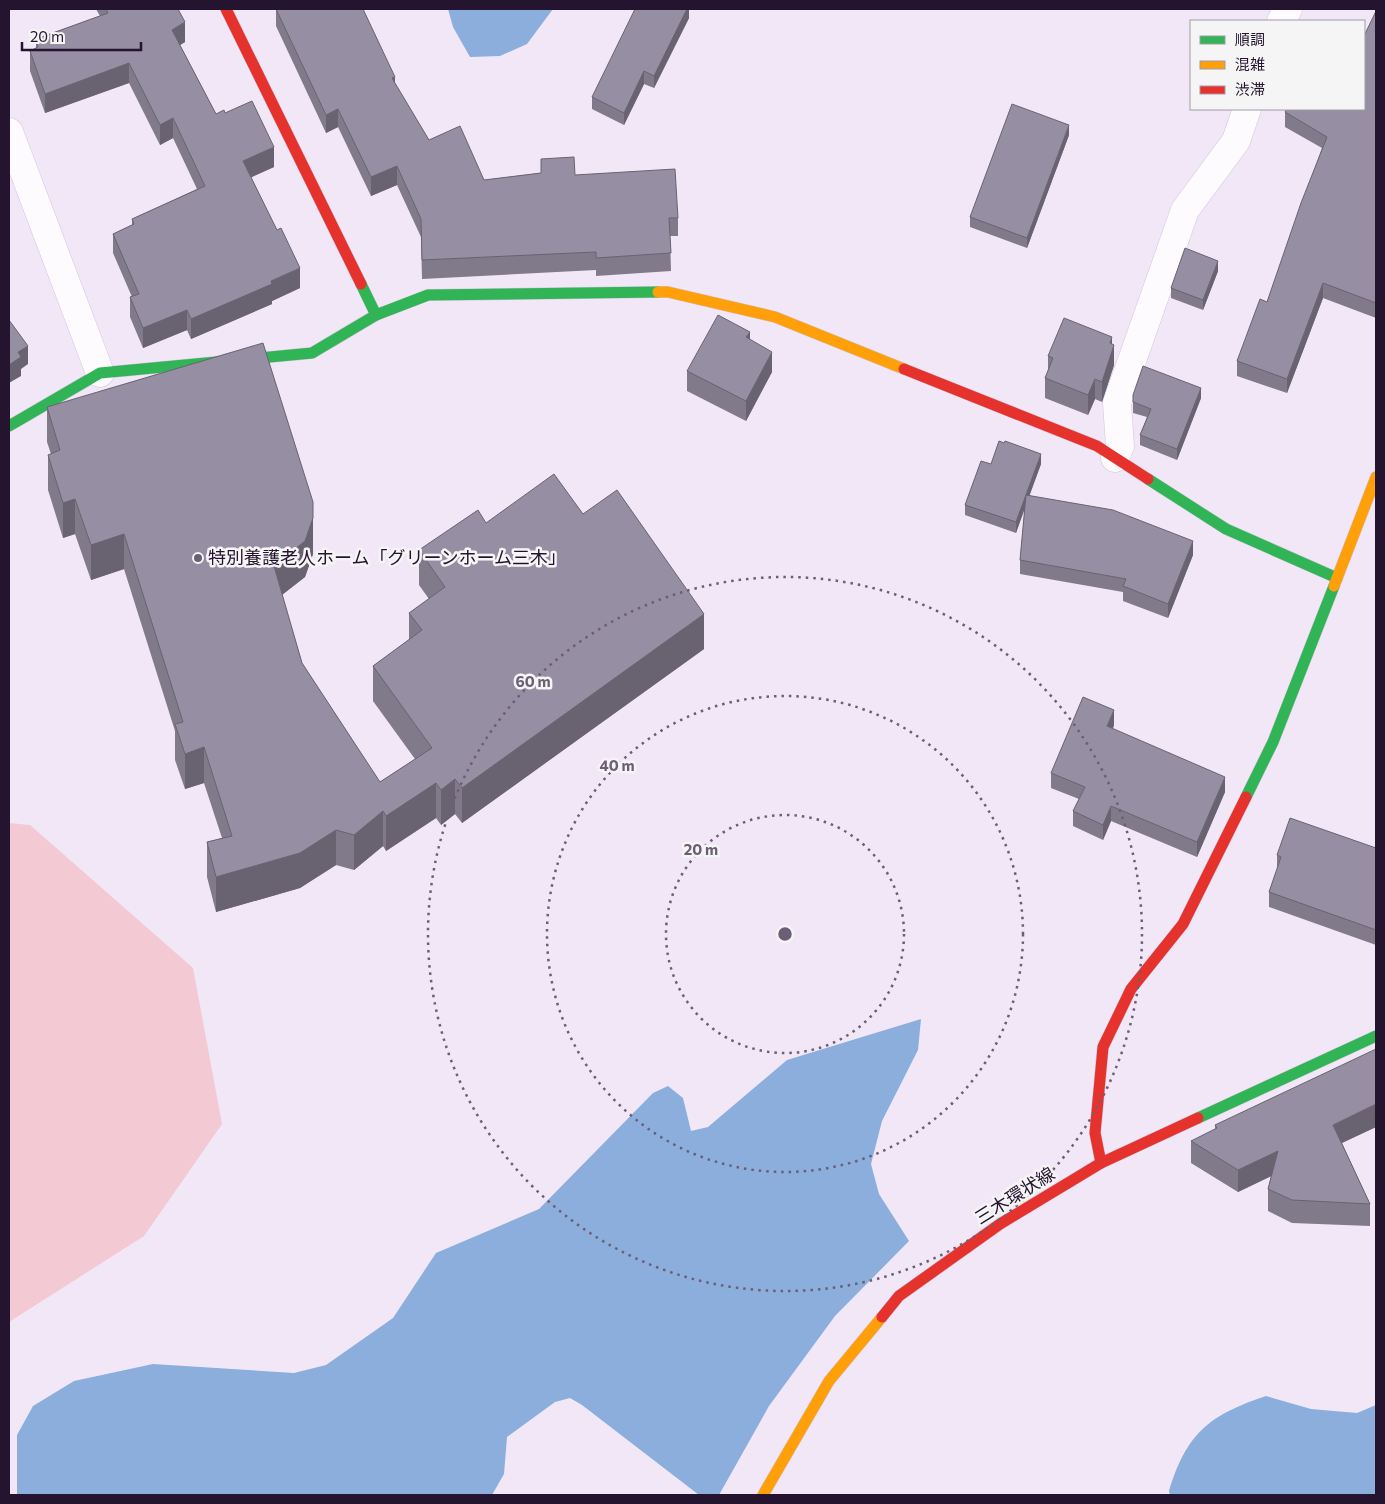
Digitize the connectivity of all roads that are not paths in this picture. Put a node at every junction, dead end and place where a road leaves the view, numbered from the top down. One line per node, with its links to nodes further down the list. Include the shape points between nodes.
1 (226, 9): 6 (street)
2 (1288, 9): 3 (street)
3 (1282, 20)
4 (1247, 110): 9 (street, via 1236,141 1185,210 1117,403 1120,446)
5 (9, 132): 7 (street)
6 (376, 315): 7 (street, via 312,353); 9 (street, via 428,295 668,292 775,317 1097,446)
7 (100, 374): 8 (street)
8 (9, 426)
9 (1115, 458): 11 (street, via 1226,529)
10 (1376, 477): 11 (street)
11 (1337, 578): 13 (street, via 1273,742 1183,924 1132,990 1103,1047 1095,1133)
12 (1376, 1036): 13 (street, 三木環状線)
13 (1101, 1164): 14 (street, 三木環状線, via 1000,1224 898,1296 829,1381)
14 (763, 1495)

